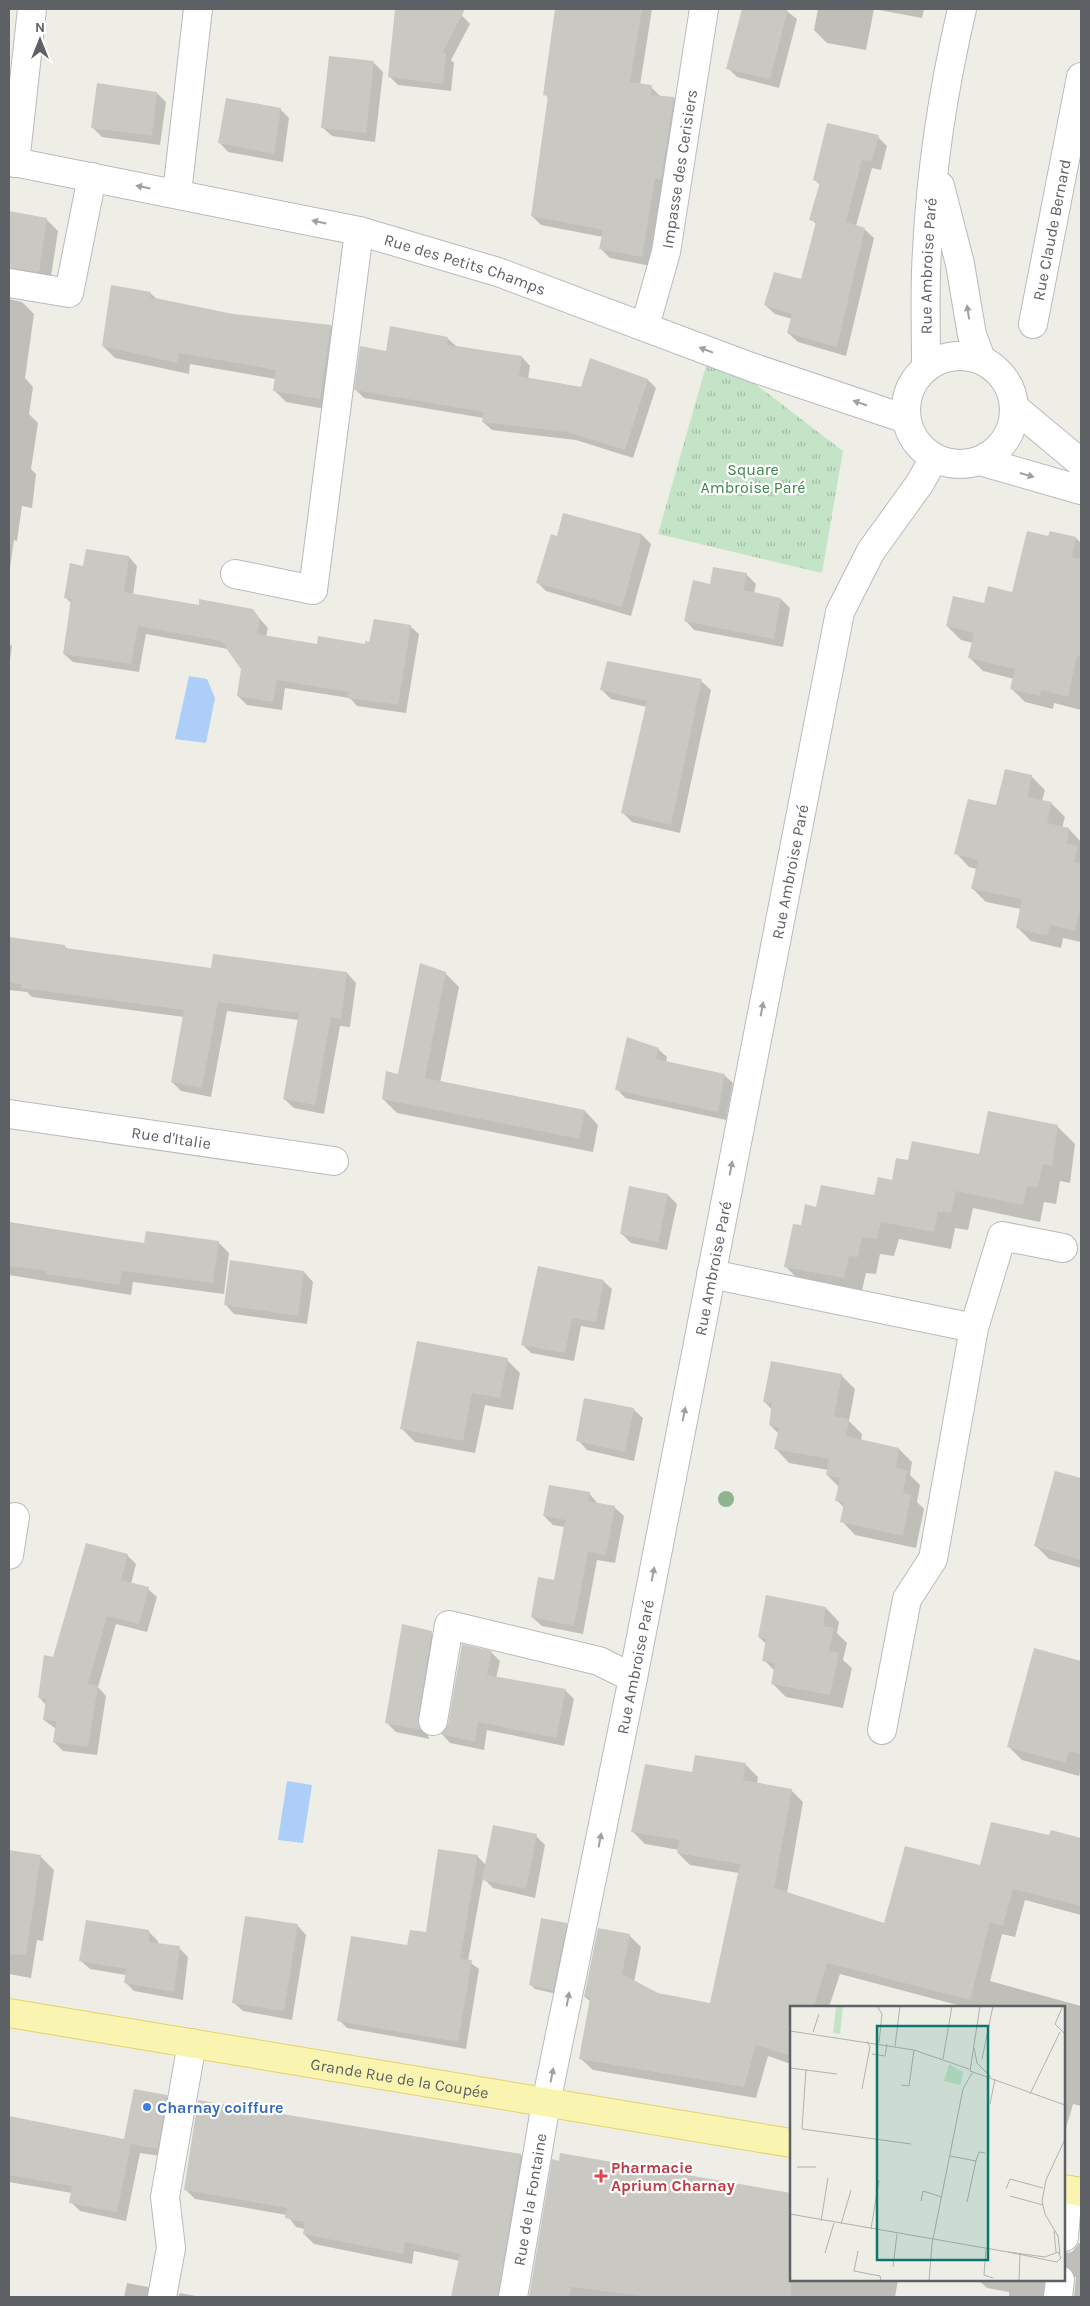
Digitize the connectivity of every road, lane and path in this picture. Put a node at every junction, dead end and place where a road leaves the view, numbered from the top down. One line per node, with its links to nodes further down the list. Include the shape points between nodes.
1 (32, 9): 6 (street)
2 (198, 9): 9 (street)
3 (704, 9): 13 (street, Impasse des Cerisiers, via 666,252)
4 (962, 9): 7 (street, Rue Ambroise Paré)
5 (1081, 77): 12 (street, Rue Claude Bernard)
6 (12, 162): 8 (street, Rue des Petits Champs)
7 (935, 166): 14 (street, Rue Ambroise Paré, one-way to 7, via 972,335 960,264); 15 (street, Rue Ambroise Paré, via 926,271)
8 (92, 177): 9 (street, Rue des Petits Champs, one-way to 8); 11 (street, via 69,293)
9 (177, 193): 10 (street, Rue des Petits Champs, one-way to 9)
10 (359, 231): 13 (street, Rue des Petits Champs, via 498,272); 22 (street, via 314,590)
11 (9, 284)
12 (1033, 324)
13 (644, 326): 17 (street, Rue des Petits Champs, one-way to 13, via 751,367)
14 (981, 359): 15 (street, via 954,355); 16 (street, via 1003,375 1013,393)
15 (926, 367): 17 (street, via 916,376 908,393)
16 (1015, 408): 19 (street, via 1012,427 999,449); 20 (street)
17 (906, 419): 18 (street, via 916,444)
18 (934, 458): 19 (street, via 959,465); 26 (street, Rue Ambroise Paré, one-way to 18, via 840,612 871,551)
19 (980, 461): 21 (street, one-way to 21)
20 (1081, 463)
21 (1081, 490)
22 (235, 574)
23 (9, 1114): 24 (street, Rue d'Italie)
24 (334, 1162)
25 (1063, 1248): 27 (street, via 1002,1236)
26 (710, 1274): 27 (street); 30 (street, Rue Ambroise Paré, one-way to 26)
27 (974, 1328): 32 (street, via 934,1559 907,1600)
28 (15, 1517): 29 (street)
29 (9, 1555)
30 (633, 1678): 31 (street, via 600,1661 449,1625); 35 (street, Rue Ambroise Paré, one-way to 30)
31 (433, 1720)
32 (882, 1730)
33 (9, 2013): 34 (main road, Grande Rue de la Coupée)
34 (192, 2044): 35 (main road, Grande Rue de la Coupée); 40 (street, via 165,2196 171,2248)
35 (546, 2102): 36 (main road, Grande Rue de la Coupée); 41 (street, Rue de la Fontaine)
36 (790, 2143)
37 (1071, 2190): 38 (street)
38 (1065, 2230)
39 (1060, 2281): 42 (street)
40 (162, 2297)
41 (513, 2297)
42 (1058, 2297)

